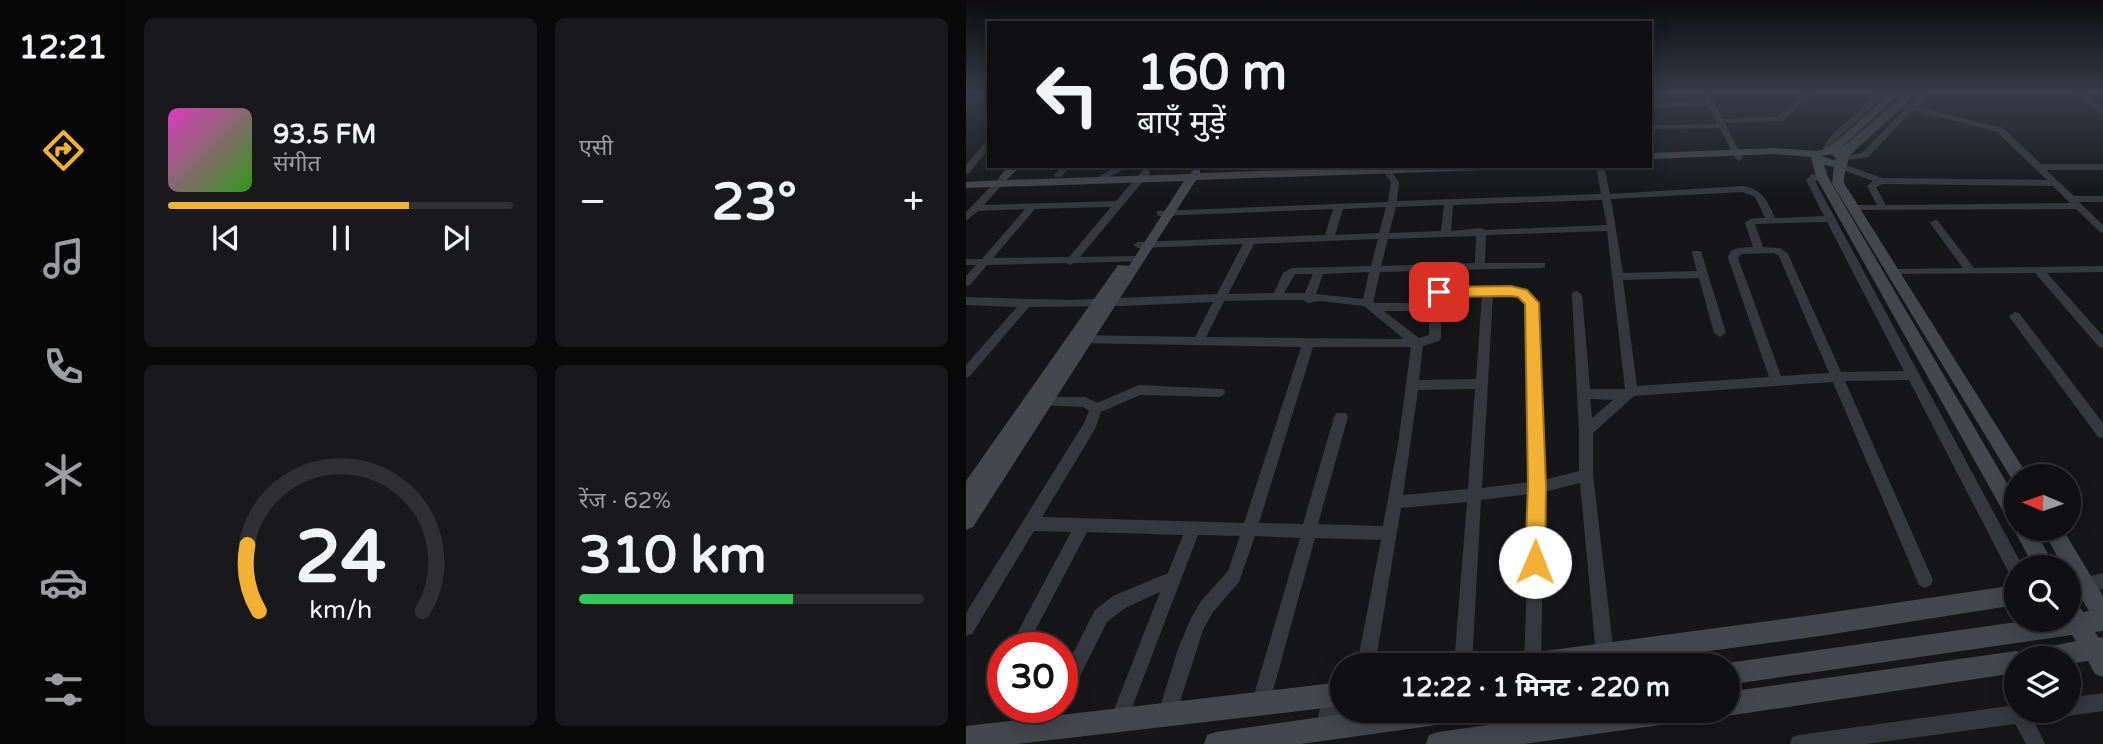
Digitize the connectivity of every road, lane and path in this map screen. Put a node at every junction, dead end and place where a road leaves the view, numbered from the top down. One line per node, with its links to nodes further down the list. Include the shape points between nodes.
1 (1725, 129): 8 (street)
2 (1844, 129): 9 (street, via 1833,139)
3 (1861, 129): 9 (street)
4 (1875, 129): 9 (street)
5 (1995, 129): 11 (street)
6 (987, 146): 20 (street)
7 (1652, 156): 8 (street)
8 (1738, 156): 9 (street, via 1790,153); 10 (street)
9 (1830, 160): 27 (street); 38 (street); 42 (street, via 1810,180); 103 (street)
10 (1652, 162)
11 (2038, 167): 12 (street); 29 (street)
12 (2103, 167)
13 (1014, 168): 26 (street)
14 (1122, 168): 23 (street)
15 (1260, 168): 22 (street)
16 (1450, 168): 19 (street)
17 (1600, 168): 30 (street)
18 (1346, 169): 19 (street); 22 (street)
19 (1386, 170): 35 (street, via 1395,183)
20 (966, 171)
21 (1063, 171): 23 (street); 26 (street)
22 (1192, 171): 24 (street); 40 (street)
23 (1109, 174): 24 (street); 25 (street)
24 (1142, 176): 25 (street); 34 (street)
25 (1096, 180): 26 (street)
26 (1002, 181): 28 (street); 41 (street)
27 (1881, 181): 29 (street); 39 (street, via 1871,186)
28 (966, 182)
29 (2055, 183): 33 (street)
30 (1606, 197): 32 (street); 43 (street, via 1752,189 1760,194); 45 (street)
31 (2103, 199): 33 (street)
32 (1449, 201): 35 (street); 48 (street)
33 (2075, 203): 39 (street); 46 (street)
34 (1118, 204): 36 (street); 57 (street)
35 (1392, 204): 37 (street); 49 (street)
36 (1033, 206): 41 (street); 55 (street)
37 (1339, 206): 40 (street); 50 (street)
38 (1854, 208): 39 (street); 65 (street)
39 (1883, 208)
40 (1164, 213): 53 (street)
41 (969, 215)
42 (1830, 219): 43 (street); 87 (street)
43 (1771, 220): 52 (street, via 1750,223)
44 (1936, 223): 63 (street)
45 (1612, 228): 47 (street); 67 (street)
46 (2103, 230)
47 (1481, 231): 48 (street); 59 (street)
48 (1446, 232): 49 (street)
49 (1384, 236): 50 (street); 61 (street)
50 (1329, 237): 51 (street)
51 (1250, 241): 53 (street); 73 (street)
52 (1759, 250): 88 (street, via 1783,254); 89 (street, via 1738,251 1733,258)
53 (1139, 252): 57 (street); 76 (street)
54 (1697, 253): 66 (street)
55 (986, 261): 56 (street); 57 (street); 68 (street)
56 (966, 262)
57 (1070, 262)
58 (1541, 265): 59 (street)
59 (1480, 267): 61 (street)
60 (1320, 269): 61 (street); 72 (street, via 1289,272); 74 (street)
61 (1376, 270): 78 (street)
62 (2038, 270): 63 (street); 64 (street); 85 (street)
63 (1971, 271): 65 (street)
64 (2101, 271)
65 (1894, 272): 100 (street)
66 (1703, 274): 67 (street); 80 (street)
67 (1618, 277): 93 (street)
68 (966, 283)
69 (1488, 291): 70 (street); 90 (street); 102 (street, via 1522,293 1532,303)
70 (1439, 292)
71 (1577, 296): 94 (street)
72 (1278, 297): 73 (street); 74 (street)
73 (1221, 298): 76 (street); 82 (street)
74 (1308, 299): 78 (street)
75 (966, 301): 77 (street)
76 (1105, 304): 77 (street); 81 (street)
77 (1025, 305): 86 (street)
78 (1370, 305): 83 (street); 83 (street, via 1435,307 1435,338)
79 (2015, 316): 99 (street)
80 (1720, 333)
81 (1081, 339): 82 (street); 95 (street)
82 (1198, 342): 84 (street)
83 (1418, 343): 84 (street); 91 (street)
84 (1308, 344): 111 (street)
85 (2103, 344)
86 (969, 367)
87 (1912, 375): 88 (street); 115 (street)
88 (1837, 377): 89 (street); 117 (street)
89 (1776, 380): 93 (street)
90 (1482, 384): 91 (street); 104 (street)
91 (1412, 385): 106 (street)
92 (1219, 392): 96 (street, via 1139,390)
93 (1628, 393): 94 (street); 98 (street)
94 (1583, 394): 98 (street)
95 (1038, 400): 96 (street, via 1085,401); 105 (street)
96 (1096, 409): 108 (street)
97 (1341, 417): 112 (street)
98 (1586, 431): 101 (street)
99 (2103, 433)
100 (2012, 464)
101 (1586, 474): 102 (street); 129 (street)
102 (1537, 486): 104 (street); 128 (street)
103 (2004, 493)
104 (1475, 494): 106 (street); 127 (street)
105 (970, 500): 107 (street)
106 (1395, 502): 113 (street)
107 (966, 521)
108 (1032, 524): 109 (street); 123 (street)
109 (1083, 525): 110 (street); 125 (street)
110 (1193, 528): 111 (street); 116 (street)
111 (1250, 529): 112 (street); 141 (street, via 1233,578 1199,620)
112 (1308, 532): 113 (street); 139 (street)
113 (1390, 533): 126 (street)
114 (2059, 541): 118 (street)
115 (2008, 555)
116 (1174, 578): 133 (street, via 1109,608); 144 (street)
117 (1925, 580)
118 (2085, 584): 121 (street)
119 (2004, 596): 130 (street)
120 (2081, 617): 121 (street)
121 (2103, 618)
122 (2081, 627): 131 (street)
123 (966, 628)
124 (2004, 628): 135 (street)
125 (1026, 632)
126 (1368, 653)
127 (1464, 653)
128 (1529, 653)
129 (1605, 653)
130 (1618, 653)
131 (2100, 654): 132 (street)
132 (2081, 655)
133 (1078, 661)
134 (2004, 664): 137 (street)
135 (1740, 672)
136 (1330, 696): 139 (street)
137 (1740, 702)
138 (2103, 702): 140 (street)
139 (1260, 705): 141 (street)
140 (2081, 705)
141 (1167, 714): 144 (street)
142 (2004, 717): 154 (street)
143 (1330, 718): 150 (street)
144 (1119, 720): 149 (street)
145 (1048, 723): 149 (street)
146 (1392, 723): 150 (street)
147 (1554, 723): 153 (street)
148 (2024, 723): 155 (street)
149 (1045, 729): 151 (street)
150 (1324, 736): 152 (street)
151 (966, 738)
152 (1216, 744)
153 (1438, 744)
154 (1799, 744)
155 (2036, 744)

